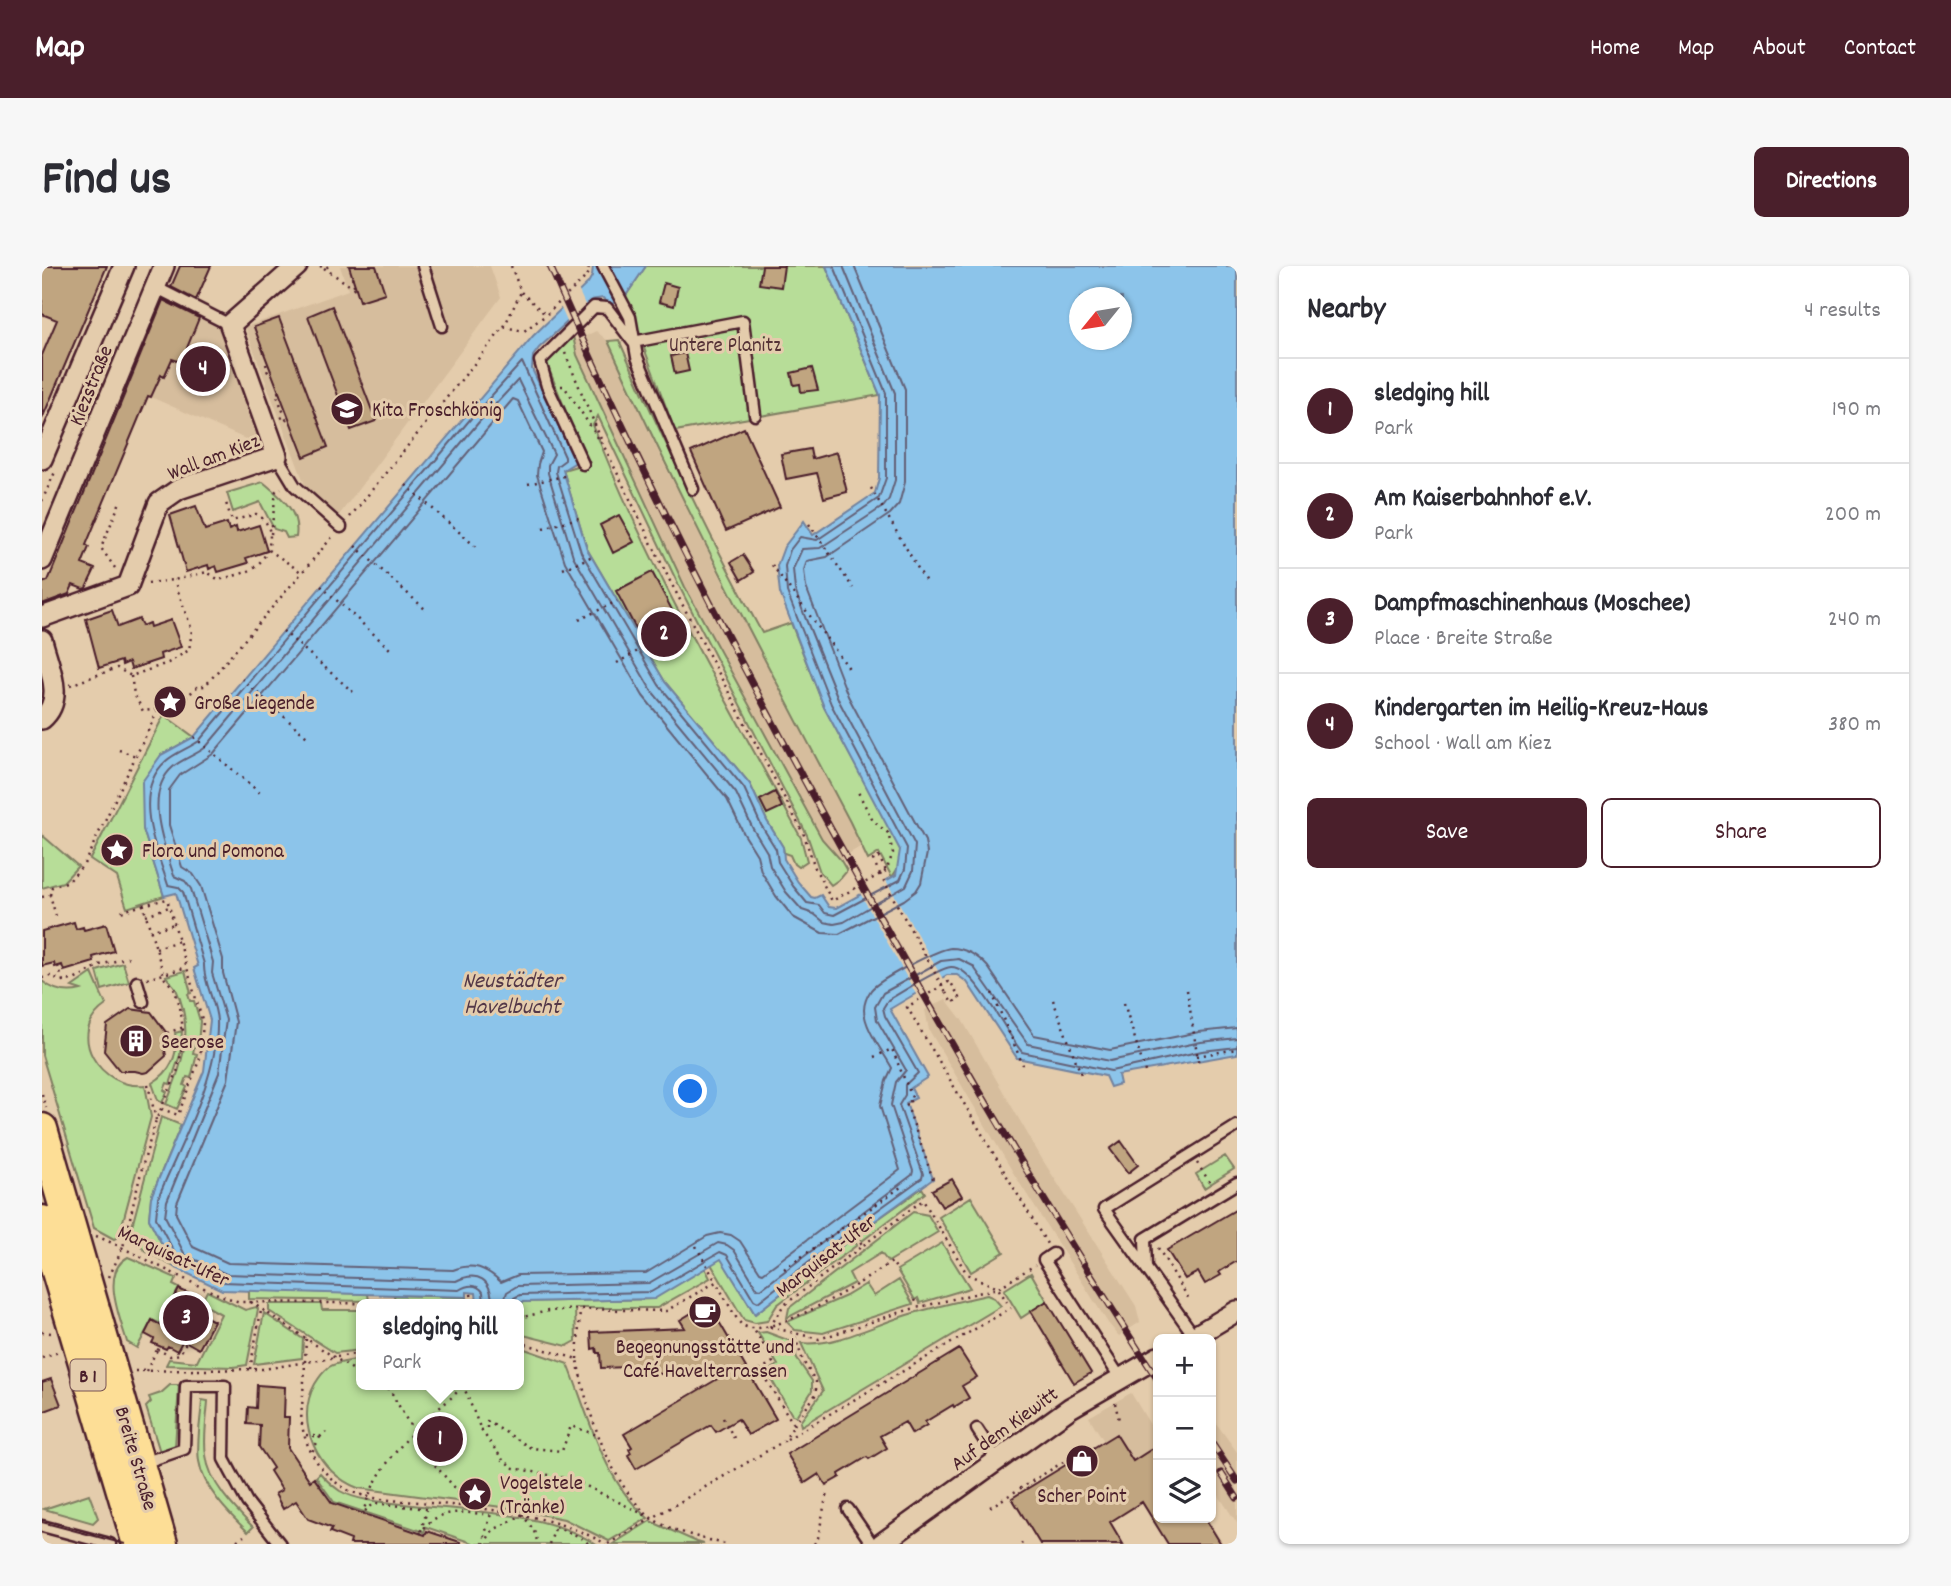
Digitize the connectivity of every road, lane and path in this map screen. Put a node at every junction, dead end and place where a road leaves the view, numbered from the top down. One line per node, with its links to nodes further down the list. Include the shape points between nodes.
1 (124, 266): 24 (street, Kiezstraße)
2 (164, 266): 11 (street, Kiezstraße)
3 (298, 266): 14 (street)
4 (330, 266): 9 (path)
5 (423, 266): 15 (lane)
6 (511, 266): 12 (path)
7 (587, 266): 13 (path, via 587,276)
8 (603, 266): 17 (lane, via 630,317)
9 (322, 267): 10 (path, via 355,289)
10 (352, 277)
11 (155, 287): 14 (lane); 43 (street, Kiezstraße)
12 (521, 292): 13 (path); 13 (path, via 505,327 524,331)
13 (546, 315)
14 (230, 325): 23 (street, Wall am Kiez)
15 (442, 326)
16 (559, 340): 17 (lane, via 594,307 607,308); 18 (lane, via 540,361); 22 (path)
17 (633, 342): 20 (lane, via 743,321); 31 (lane)
18 (547, 386): 22 (path, via 564,386); 25 (lane)
19 (279, 392): 21 (path)
20 (755, 415)
21 (285, 416)
22 (606, 450): 75 (path, via 804,835 832,901)
23 (277, 456): 27 (lane); 49 (street, Wall am Kiez, via 179,489 159,503)
24 (42, 459)
25 (583, 464)
26 (569, 475): 28 (path)
27 (292, 482): 36 (lane); 38 (path, via 276,491)
28 (528, 484)
29 (406, 485): 40 (path)
30 (871, 488): 48 (path)
31 (693, 489)
32 (120, 502): 49 (path, via 101,548)
33 (226, 503): 38 (path, via 232,521 256,514)
34 (582, 517): 37 (path)
35 (809, 524): 51 (path)
36 (341, 527)
37 (543, 528)
38 (271, 534): 41 (path)
39 (355, 546): 53 (path)
40 (476, 547)
41 (269, 550): 46 (path); 47 (path, via 255,568 219,580 207,572)
42 (595, 555): 45 (path)
43 (42, 560)
44 (772, 565): 61 (path)
45 (563, 569)
46 (302, 573)
47 (174, 580): 49 (path); 62 (path, via 192,630 189,650)
48 (926, 582)
49 (128, 586): 54 (street)
50 (321, 586): 58 (path)
51 (853, 588)
52 (617, 601): 55 (path)
53 (426, 610)
54 (42, 617)
55 (579, 620)
56 (284, 631): 65 (path)
57 (42, 640): 64 (street)
58 (390, 649)
59 (643, 649): 60 (path)
60 (617, 663)
61 (850, 671)
62 (131, 676): 64 (path, via 117,668); 67 (path, via 143,711)
63 (242, 679): 70 (path)
64 (55, 690): 68 (street, via 55,702)
65 (353, 692)
66 (176, 708): 67 (path)
67 (159, 709): 72 (path)
68 (42, 719)
69 (194, 737): 74 (path)
70 (307, 737)
71 (119, 750): 72 (path)
72 (136, 756): 76 (path, via 84,864 69,881 52,887)
73 (858, 792): 75 (path, via 873,821 888,833 893,853)
74 (260, 793)
75 (886, 871): 125 (path, bridge, via 878,857 873,860 880,874 946,993 952,1003 960,998 950,981 907,1007)
76 (50, 895): 77 (path); 82 (path)
77 (42, 897)
78 (142, 905): 79 (path, via 167,899); 80 (path); 81 (path)
79 (169, 907): 81 (path); 83 (path)
80 (117, 913)
81 (145, 915): 84 (path)
82 (57, 920)
83 (174, 924): 84 (path); 85 (path)
84 (150, 931): 86 (path)
85 (179, 941): 86 (path); 89 (path)
86 (155, 948): 90 (path)
87 (130, 957): 92 (path)
88 (58, 966): 92 (path)
89 (187, 967): 90 (path); 109 (path, via 203,1023 202,1047 178,1115)
90 (163, 974): 93 (path); 99 (path, via 174,988)
91 (42, 978): 92 (path)
92 (63, 981)
93 (137, 982): 97 (lane)
94 (1187, 990): 102 (path)
95 (992, 993): 104 (path)
96 (1053, 1000): 107 (path)
97 (143, 1002)
98 (1124, 1003): 106 (path)
99 (184, 1027): 100 (path); 109 (path, via 180,1063)
100 (167, 1033)
101 (1237, 1049): 102 (path)
102 (1197, 1056): 105 (path)
103 (874, 1057): 114 (path, via 892,1049 913,1100 906,1103)
104 (1023, 1065)
105 (1199, 1066)
106 (1146, 1075)
107 (1082, 1077)
108 (148, 1084): 110 (path)
109 (162, 1109): 110 (path)
110 (156, 1120): 124 (path)
111 (1237, 1126): 113 (lane)
112 (42, 1129): 185 (main road, Breite Straße / B 1)
113 (1192, 1154): 115 (path); 129 (lane, via 1104,1209)
114 (933, 1179)
115 (1210, 1183)
116 (1237, 1183): 129 (lane, via 1145,1239)
117 (901, 1187): 119 (path)
118 (42, 1221): 200 (main road, Breite Straße / B 1)
119 (848, 1224): 123 (path); 126 (path)
120 (93, 1235): 124 (path, Marquisat-Ufer)
121 (1156, 1245): 135 (path)
122 (696, 1246): 131 (path)
123 (863, 1246): 132 (path, Marquisat-Ufer, via 923,1200 967,1274); 146 (path, Marquisat-Ufer, via 782,1306)
124 (123, 1247): 130 (path); 137 (path, Marquisat-Ufer, via 220,1296)
125 (1053, 1254): 165 (lane, via 1044,1260)
126 (784, 1269)
127 (897, 1270): 146 (path, via 892,1262 837,1298)
128 (1025, 1272): 132 (path)
129 (1147, 1272): 149 (lane)
130 (107, 1282)
131 (716, 1282): 143 (path, via 666,1311); 147 (path, via 741,1324)
132 (998, 1288): 138 (path); 140 (path)
133 (471, 1294): 134 (path)
134 (472, 1299)
135 (1189, 1299)
136 (915, 1300): 140 (path)
137 (251, 1302): 139 (path, Marquisat-Ufer); 142 (path)
138 (1007, 1302)
139 (356, 1303)
140 (919, 1307): 148 (path, via 820,1339)
141 (1011, 1308): 181 (path)
142 (262, 1309): 151 (path); 161 (path)
143 (580, 1310): 145 (path); 158 (path)
144 (1237, 1311): 150 (street)
145 (524, 1317)
146 (770, 1326): 147 (path, Marquisat-Ufer); 148 (path)
147 (753, 1328): 172 (path, via 773,1362 760,1370)
148 (794, 1334): 172 (path, via 816,1382 816,1394)
149 (1189, 1334)
150 (1199, 1334)
151 (306, 1339): 157 (path); 160 (path)
152 (186, 1342): 163 (path, via 180,1354 170,1356 158,1348)
153 (524, 1343): 158 (path)
154 (64, 1351): 156 (path)
155 (356, 1354): 157 (path)
156 (42, 1358)
157 (337, 1359): 160 (path); 164 (path)
158 (577, 1359): 178 (path)
159 (1153, 1360): 165 (street, Auf dem Kiewitt)
160 (305, 1364): 161 (path); 177 (path)
161 (250, 1369): 163 (path)
162 (125, 1371): 163 (path)
163 (146, 1371)
164 (356, 1372)
165 (1121, 1378): 184 (street, Auf dem Kiewitt)
166 (390, 1390): 176 (path)
167 (458, 1390): 176 (path)
168 (465, 1390): 174 (path)
169 (1114, 1399): 171 (path)
170 (723, 1418): 180 (path)
171 (1119, 1420)
172 (794, 1425): 181 (path)
173 (977, 1429): 184 (lane)
174 (481, 1430): 178 (path, via 486,1429 487,1421 531,1448 562,1451 570,1426); 196 (path, via 502,1460 514,1468 574,1480)
175 (326, 1432): 179 (path)
176 (414, 1433): 187 (path, via 384,1468); 189 (path, via 438,1471)
177 (304, 1434): 179 (path); 183 (path)
178 (597, 1435): 196 (path, via 625,1485)
179 (320, 1437): 183 (path)
180 (734, 1438)
181 (784, 1441): 196 (path)
182 (1091, 1446): 190 (path)
183 (312, 1452): 187 (path, via 343,1488)
184 (997, 1460): 212 (street, Auf dem Kiewitt)
185 (139, 1464): 201 (main road, Breite Straße / B 1); 203 (lane, via 184,1449 186,1385 225,1386 224,1459 247,1502)
186 (827, 1492): 210 (path)
187 (369, 1496): 188 (path); 191 (path, via 363,1514 375,1503)
188 (430, 1503): 189 (path); 191 (path)
189 (471, 1507): 193 (path)
190 (990, 1507)
191 (428, 1509): 194 (path, via 421,1534 426,1524 454,1511)
192 (848, 1509): 211 (lane)
193 (492, 1510): 194 (path); 195 (path)
194 (490, 1515): 204 (path)
195 (523, 1515): 198 (path); 204 (path, via 493,1530); 205 (path)
196 (652, 1518): 208 (path); 209 (path)
197 (42, 1525): 200 (lane)
198 (556, 1525): 206 (path); 207 (path); 208 (path, via 583,1531)
199 (244, 1536): 202 (path)
200 (126, 1540)
201 (162, 1544)
202 (231, 1544)
203 (280, 1544)
204 (483, 1544)
205 (538, 1544)
206 (549, 1544)
207 (589, 1544)
208 (607, 1544)
209 (725, 1544)
210 (814, 1544)
211 (872, 1544)
212 (881, 1544)

